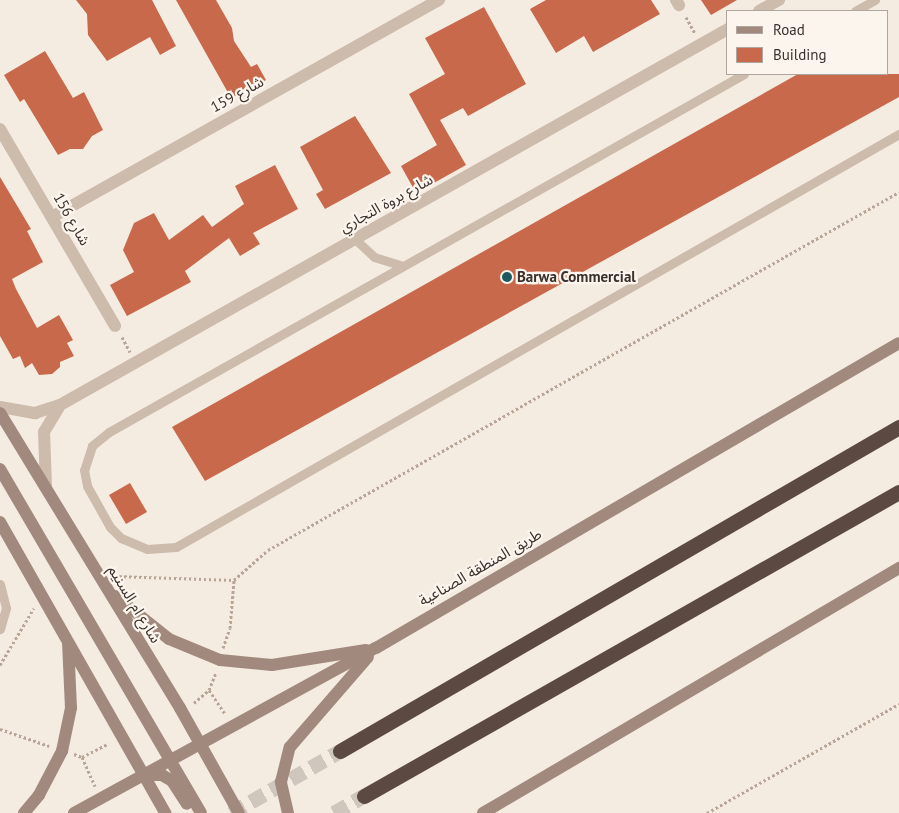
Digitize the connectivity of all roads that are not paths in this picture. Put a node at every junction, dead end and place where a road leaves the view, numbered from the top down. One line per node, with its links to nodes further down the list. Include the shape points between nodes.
1 (439, 0): 10 (street, شارع 159)
2 (779, 0): 4 (street)
3 (875, 0): 5 (lane)
4 (762, 10)
5 (857, 10)
6 (726, 30): 11 (street, شارع بروة التجاري)
7 (742, 75): 12 (lane)
8 (0, 128): 10 (street, شارع 156)
9 (899, 134): 12 (lane, via 176,547 147,549 121,538 110,527 87,486 85,459 92,446 118,427)
10 (52, 217): 13 (street, شارع 156)
11 (355, 239): 12 (lane, via 374,257); 15 (street, شارع بروة التجاري)
12 (401, 265)
13 (115, 326)
14 (899, 343): 28 (main road, طريق المنطقة الصناعية)
15 (60, 405): 16 (street, شارع بروة التجاري, via 35,413); 20 (street, شارع بروة التجاري, via 44,432)
16 (0, 407)
17 (0, 413): 20 (main road, شارع ام السنيم)
18 (899, 427): 30 (highway)
19 (0, 469): 31 (main road)
20 (46, 486): 25 (main road, شارع ام السنيم)
21 (899, 492): 33 (highway)
22 (0, 522): 27 (main road)
23 (899, 568): 41 (main road)
24 (0, 584): 26 (lane, via 6,608)
25 (106, 588): 28 (main road, via 169,639 220,660 272,665); 29 (main road, شارع ام السنيم)
26 (0, 629)
27 (68, 639): 32 (main road); 34 (main road, via 70,708 62,751 39,795)
28 (376, 648): 29 (main road, طريق المنطقة الصناعية); 40 (main road, via 290,746 280,782)
29 (202, 746): 31 (main road, طريق المنطقة الصناعية); 39 (main road, شارع ام السنيم)
30 (340, 752)
31 (173, 762): 32 (main road, طريق المنطقة الصناعية); 38 (main road)
32 (144, 776): 35 (main road, طريق المنطقة الصناعية); 36 (main road); 37 (main road, via 159,774 172,781)
33 (364, 796)
34 (24, 813)
35 (74, 813)
36 (165, 813)
37 (192, 813)
38 (201, 813)
39 (239, 813)
40 (288, 813)
41 (483, 813)

